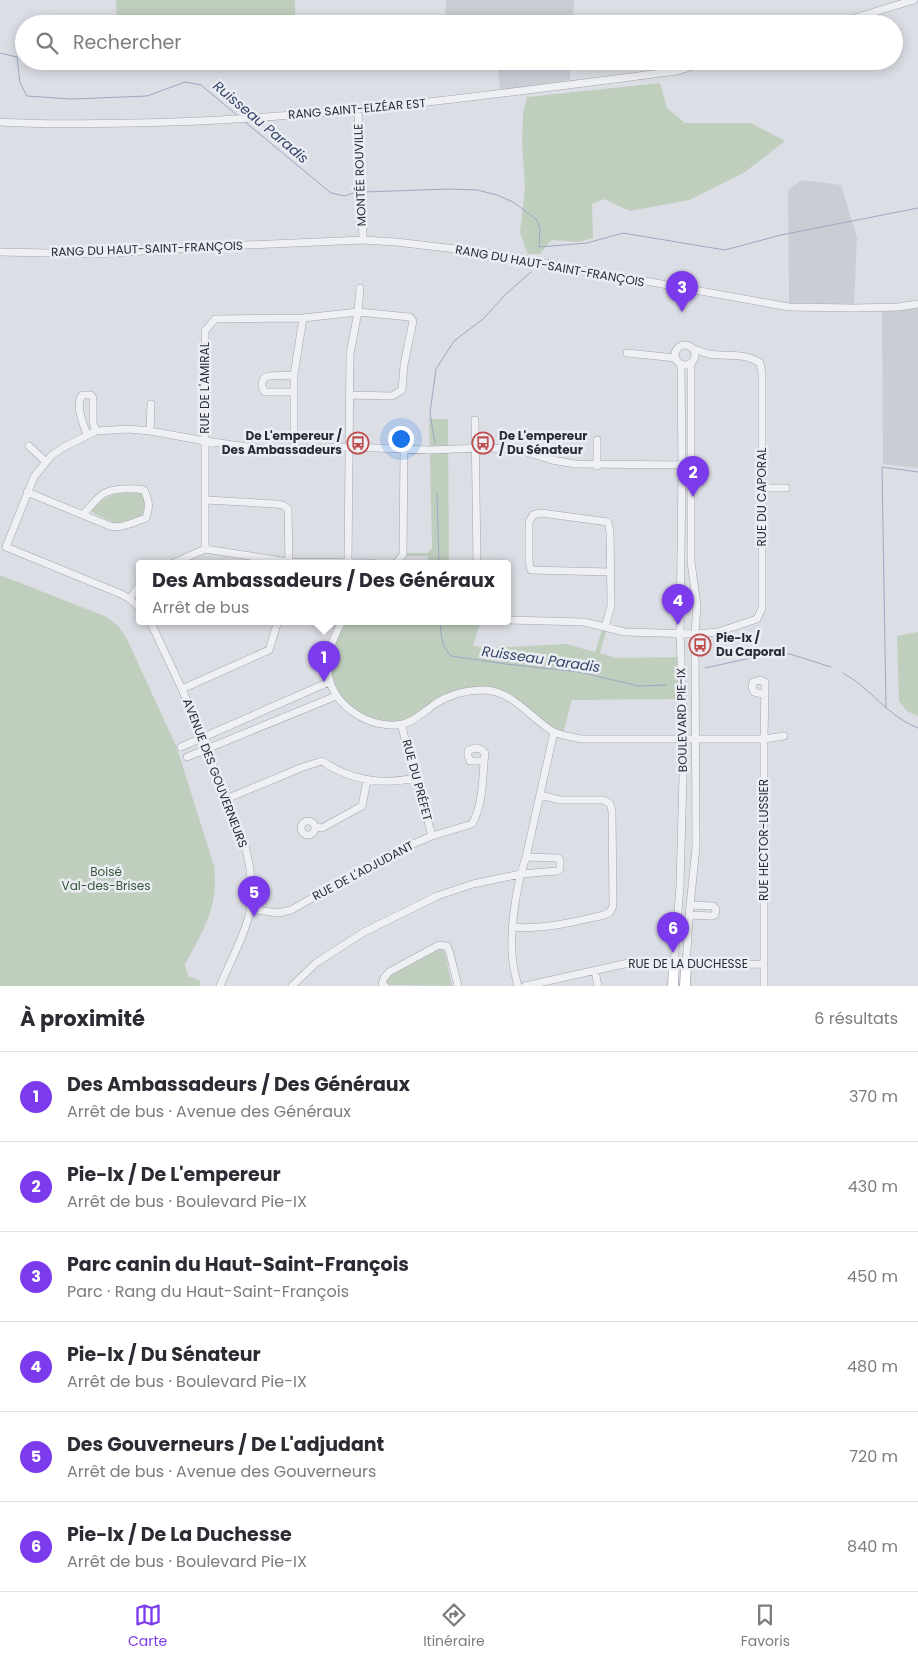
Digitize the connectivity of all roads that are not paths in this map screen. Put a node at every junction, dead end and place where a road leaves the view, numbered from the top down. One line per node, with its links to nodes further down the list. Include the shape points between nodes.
1 (914, 0): 2 (street)
2 (865, 15)
3 (680, 70): 4 (street, RANG SAINT-ELZÉAR EST)
4 (358, 110): 5 (street, RANG SAINT-ELZÉAR EST, via 206,122 34,125); 6 (street, MONTÉE ROUVILLE)
5 (0, 122)
6 (363, 240): 7 (street, RANG DU HAUT-SAINT-FRANÇOIS, via 96,254); 9 (street, RANG DU HAUT-SAINT-FRANÇOIS, via 490,253 789,307 898,307)
7 (0, 252)
8 (360, 288): 10 (street)
9 (918, 304)
10 (358, 312): 11 (street, RUE DE L'AMIRAL); 19 (street, via 350,354); 19 (street, RUE DE L'AMIRAL, via 406,316 414,321 402,390 392,396)
11 (303, 318): 17 (street); 26 (street, RUE DE L'AMIRAL, via 215,320 205,331)
12 (693, 349): 14 (street, RUE DU CAPORAL); 15 (street, via 685,345 680,347); 16 (street)
13 (627, 353): 15 (street)
14 (708, 354): 16 (street, RUE DU CAPORAL); 36 (street, RUE DU CAPORAL, via 729,354 760,363)
15 (678, 358): 16 (street, via 686,365); 33 (street, BOULEVARD PIE-IX)
16 (692, 361): 34 (street, BOULEVARD PIE-IX)
17 (294, 375): 18 (street); 18 (street, via 268,376 261,384 265,392)
18 (293, 392): 30 (street)
19 (349, 395): 28 (street)
20 (151, 404): 22 (street)
21 (475, 420): 29 (street)
22 (150, 430): 23 (street); 26 (street)
23 (96, 431): 24 (street); 24 (street, via 92,423 93,398 82,395 80,414)
24 (87, 434): 32 (street)
25 (597, 440): 35 (street)
26 (204, 441): 30 (street, via 271,450); 39 (street, RUE DE L'AMIRAL)
27 (29, 446): 32 (street)
28 (350, 447): 30 (street); 31 (street); 45 (street)
29 (476, 448): 31 (street); 35 (street, via 516,449 567,463); 47 (street)
30 (294, 449)
31 (404, 449): 46 (street, via 403,555)
32 (46, 462): 38 (street)
33 (682, 465): 34 (street); 35 (street); 57 (street, BOULEVARD PIE-IX)
34 (690, 465): 58 (street, BOULEVARD PIE-IX, via 691,562 697,606)
35 (597, 466)
36 (761, 488): 37 (street); 58 (street, RUE DU CAPORAL, via 761,614 757,619 718,632)
37 (786, 488)
38 (27, 492): 40 (street); 50 (street, via 6,547)
39 (206, 500): 41 (street, RUE DE L'AMIRAL); 44 (street, via 283,505 288,509)
40 (83, 514): 40 (street, via 116,528 146,518 149,500 144,490 111,491 98,498)
41 (205, 548): 42 (street); 43 (street)
42 (180, 560)
43 (272, 560)
44 (289, 560)
45 (348, 560)
46 (399, 560)
47 (477, 560)
48 (610, 572): 48 (street, via 608,522 533,515 529,522 531,570); 56 (street, via 611,606)
49 (136, 590): 50 (street)
50 (130, 599): 51 (street)
51 (136, 605)
52 (511, 620): 56 (street, via 584,622)
53 (152, 625): 60 (street, AVENUE DES GOUVERNEURS)
54 (277, 625): 60 (street, via 269,650)
55 (340, 625): 59 (street, via 328,656)
56 (605, 628): 57 (street, via 625,632)
57 (680, 633): 58 (street); 67 (street, BOULEVARD PIE-IX)
58 (695, 634): 68 (street, BOULEVARD PIE-IX)
59 (329, 682): 62 (street); 66 (street)
60 (182, 689): 66 (street, AVENUE DES GOUVERNEURS)
61 (765, 695): 69 (street, RUE HECTOR-LUSSIER)
62 (336, 696): 63 (street, via 359,717 386,725); 71 (street)
63 (401, 724): 64 (street, via 444,698 461,692 486,690 509,698); 74 (street, RUE DU PRÉFET)
64 (554, 732): 67 (street, via 581,739); 76 (street)
65 (784, 736): 69 (street)
66 (202, 738): 70 (street); 71 (street, AVENUE DES GOUVERNEURS)
67 (684, 739): 68 (street); 86 (street, BOULEVARD PIE-IX, via 681,877)
68 (697, 739): 69 (street); 82 (street, BOULEVARD PIE-IX, via 696,848)
69 (764, 739): 87 (street, RUE HECTOR-LUSSIER)
70 (181, 747)
71 (206, 750): 72 (street); 77 (street, AVENUE DES GOUVERNEURS)
72 (187, 757)
73 (484, 761): 79 (street, RUE DE L'ADJUDANT, via 480,800 472,824)
74 (416, 778): 75 (street); 79 (street, RUE DU PRÉFET)
75 (367, 780): 77 (street, via 322,761); 78 (street, via 362,806 322,828)
76 (540, 795): 80 (street); 85 (street, via 560,800 604,800 610,804 613,906 604,915 550,927)
77 (226, 799): 83 (street, AVENUE DES GOUVERNEURS, via 249,861)
78 (315, 827)
79 (432, 836): 83 (street, RUE DE L'ADJUDANT, via 388,855 291,910 278,913)
80 (526, 858): 81 (street); 81 (street, via 558,858 560,869)
81 (520, 874): 85 (street); 90 (street, via 437,896 364,932 316,963)
82 (690, 905): 84 (street, BOULEVARD PIE-IX); 84 (street, via 713,906 716,909 715,916)
83 (251, 909): 91 (street, AVENUE DES GOUVERNEURS)
84 (689, 915): 88 (street, BOULEVARD PIE-IX)
85 (513, 927): 94 (street, via 513,962)
86 (674, 964): 88 (street, RUE DE LA DUCHESSE); 89 (street, RUE DE LA DUCHESSE, via 633,962); 97 (highway, BOULEVARD PIE-IX)
87 (764, 964): 88 (street, RUE DE LA DUCHESSE); 99 (street, RUE HECTOR-LUSSIER)
88 (686, 965): 98 (highway, BOULEVARD PIE-IX)
89 (595, 971): 95 (street, RUE DE LA DUCHESSE); 96 (street)
90 (296, 985)
91 (220, 986)
92 (385, 986): 93 (street, via 382,984 389,972 439,945 447,946)
93 (458, 986)
94 (518, 986)
95 (525, 986)
96 (598, 986)
97 (673, 986)
98 (685, 986)
99 (764, 986)

